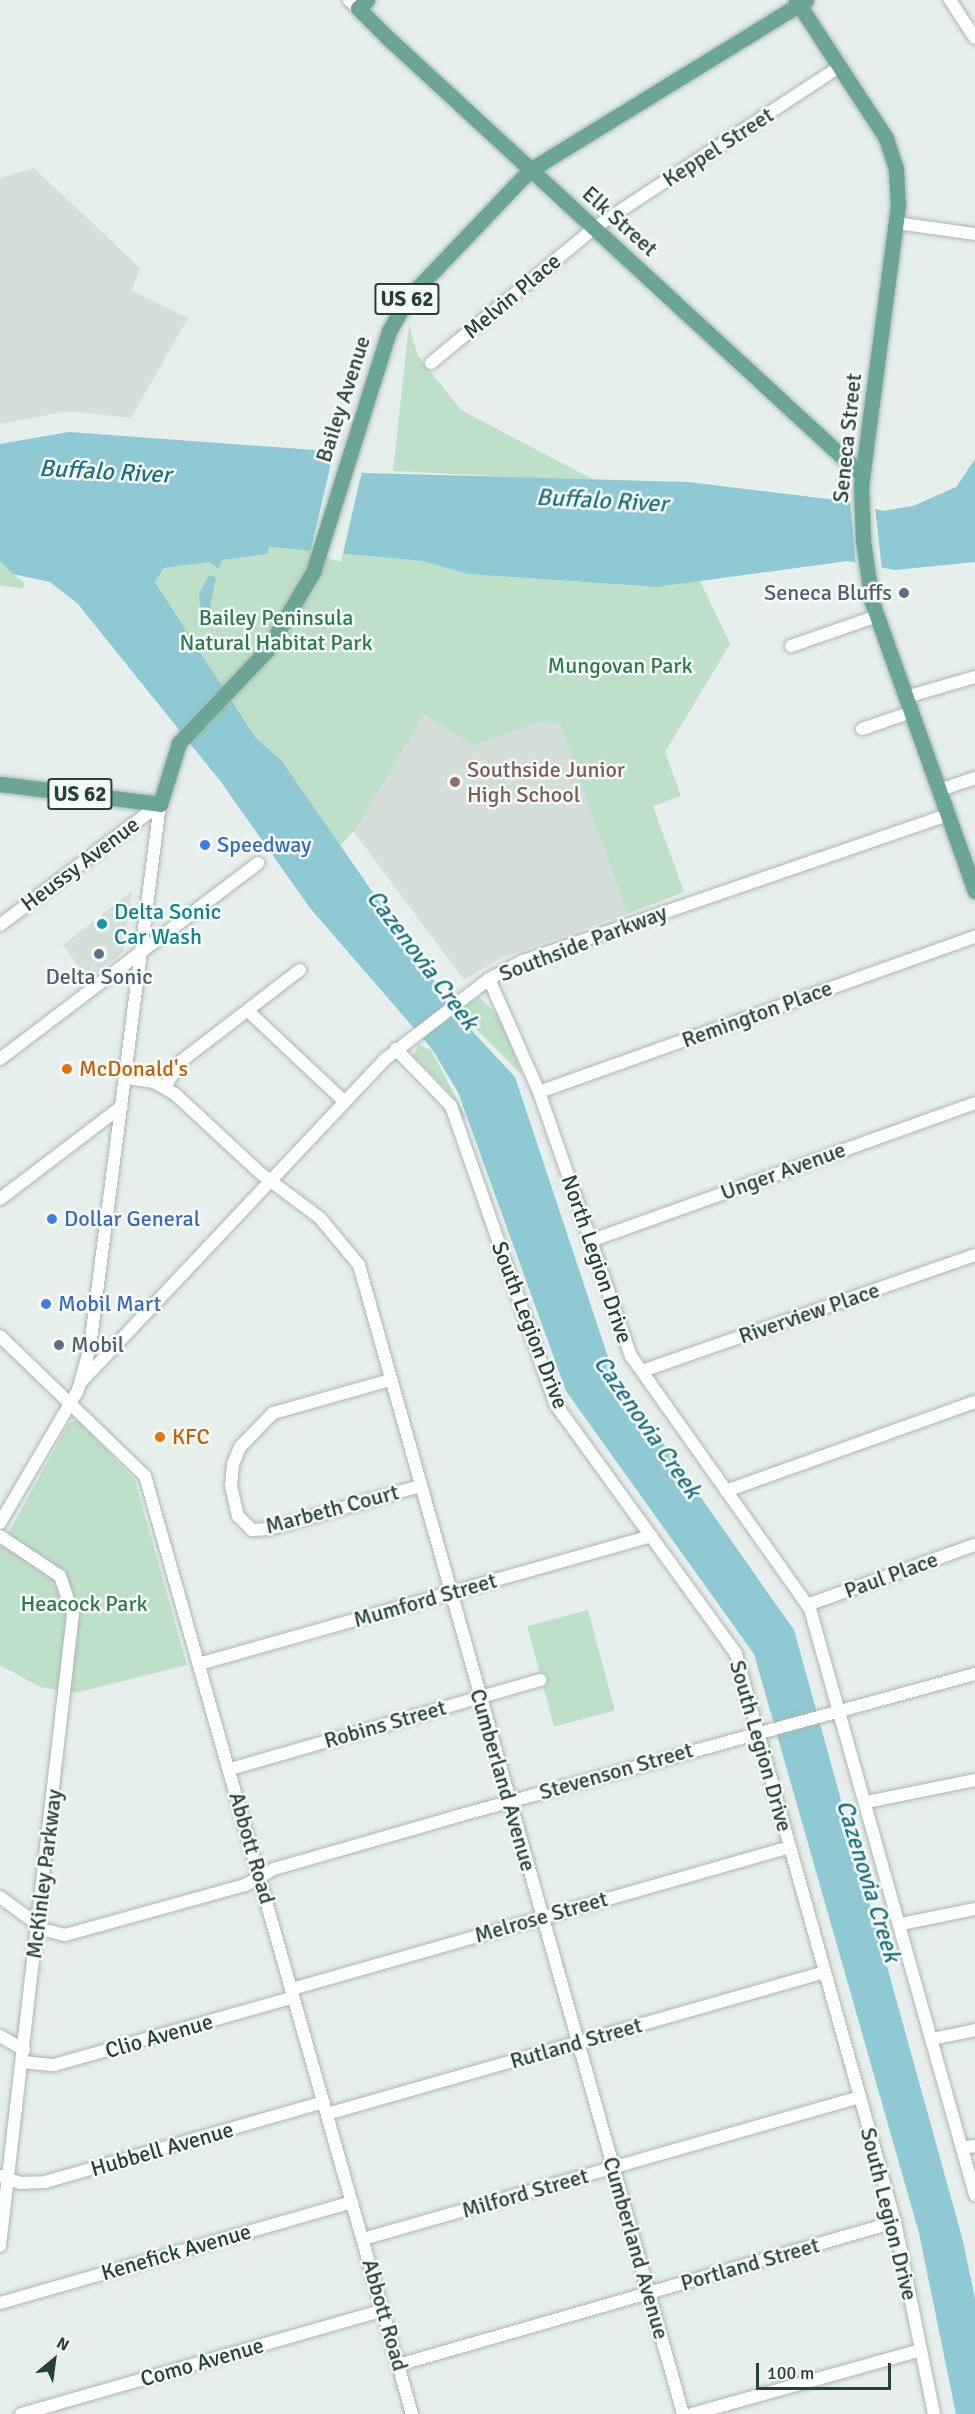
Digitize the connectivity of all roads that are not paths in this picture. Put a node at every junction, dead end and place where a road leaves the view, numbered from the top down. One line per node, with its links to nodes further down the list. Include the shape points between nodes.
1 (950, 0): 4 (street)
2 (800, 1): 5 (main road, Seneca Street); 6 (main road, Bailey Avenue / US 62)
3 (358, 3): 6 (main road, Elk Street)
4 (975, 38)
5 (841, 66): 7 (main road, Seneca Street, via 886,138 896,169); 8 (street, Keppel Street)
6 (530, 170): 8 (main road, Elk Street); 21 (main road, Bailey Avenue / US 62, via 395,317 318,556 291,615 179,742)
7 (896, 224): 9 (street); 11 (main road, Seneca Street)
8 (594, 228): 10 (street, Melvin Place); 11 (main road, Elk Street)
9 (975, 234)
10 (430, 363)
11 (862, 481): 12 (main road, Seneca Street, via 869,574)
12 (877, 616): 13 (street); 15 (main road, Seneca Street)
13 (790, 646)
14 (975, 677): 15 (street)
15 (906, 697): 16 (main road, Seneca Street)
16 (912, 712): 17 (street); 20 (main road, Seneca Street)
17 (862, 729)
18 (975, 778): 20 (street)
19 (0, 784): 21 (main road, US 62)
20 (939, 790): 22 (main road, Seneca Street)
21 (160, 804): 25 (street, Heussy Avenue); 27 (street)
22 (949, 814): 24 (main road, Seneca Street); 29 (street, Southside Parkway, via 523,961)
23 (258, 862): 27 (street)
24 (974, 886)
25 (0, 925)
26 (975, 937): 35 (street, Remington Place)
27 (142, 952): 32 (street); 33 (street)
28 (300, 970): 30 (street)
29 (489, 979): 31 (street, Southside Parkway); 35 (street, North Legion Drive)
30 (248, 1011): 34 (street, via 173,1068); 36 (street)
31 (396, 1049): 36 (street, Southside Parkway); 53 (street, South Legion Drive, via 451,1106 556,1405)
32 (0, 1059)
33 (126, 1078): 34 (street); 38 (street)
34 (165, 1087): 39 (street, Cumberland Avenue)
35 (539, 1092): 41 (street, North Legion Drive)
36 (345, 1102): 39 (street, Southside Parkway)
37 (975, 1103): 41 (street, Unger Avenue)
38 (122, 1106): 40 (street); 46 (street)
39 (272, 1179): 45 (street, Cumberland Avenue, via 354,1254); 46 (street, Southside Parkway)
40 (0, 1199)
41 (590, 1241): 44 (street, North Legion Drive, via 631,1356)
42 (975, 1255): 44 (street, Riverview Place)
43 (0, 1336): 47 (street, Abbott Road)
44 (642, 1371): 50 (street, North Legion Drive)
45 (390, 1380): 49 (street, Cumberland Avenue); 49 (street, Marbeth Court, via 273,1413 240,1447 233,1464 231,1486 238,1516 252,1530 269,1529)
46 (81, 1382): 47 (street)
47 (70, 1402): 51 (street); 57 (street, Abbott Road, via 145,1476)
48 (975, 1402): 50 (street)
49 (420, 1486): 55 (street, Cumberland Avenue)
50 (726, 1491): 56 (street, North Legion Drive)
51 (0, 1523)
52 (0, 1536): 72 (street, McKinley Parkway, via 60,1576 73,1603)
53 (651, 1536): 55 (street, Mumford Street); 62 (street, South Legion Drive, via 736,1654)
54 (975, 1545): 56 (street, Paul Place)
55 (451, 1593): 57 (street, Mumford Street); 60 (street, Cumberland Avenue)
56 (807, 1605): 61 (street, North Legion Drive)
57 (199, 1664): 63 (street, Abbott Road)
58 (975, 1674): 61 (street, Stevenson Street, via 885,1703)
59 (540, 1680): 60 (street, Robins Street)
60 (479, 1697): 63 (street, Robins Street); 65 (street, Cumberland Avenue)
61 (835, 1710): 62 (street, Stevenson Street); 66 (street, North Legion Drive)
62 (761, 1730): 65 (street, Stevenson Street); 67 (street, South Legion Drive)
63 (230, 1769): 68 (street, Abbott Road)
64 (975, 1780): 66 (street)
65 (509, 1801): 68 (street, Stevenson Street, via 274,1869); 71 (street, Cumberland Avenue)
66 (867, 1802): 73 (street, North Legion Drive)
67 (790, 1846): 71 (street, Melrose Street); 74 (street, South Legion Drive)
68 (261, 1877): 72 (street, Stevenson Street, via 65,1935); 75 (street, Abbott Road)
69 (0, 1897): 72 (street, Stevenson Street)
70 (975, 1909): 73 (street)
71 (542, 1917): 75 (street, Melrose Street); 79 (street, Cumberland Avenue)
72 (38, 1923): 80 (street, McKinley Parkway)
73 (901, 1924): 78 (street, North Legion Drive)
74 (825, 1972): 79 (street, Rutland Street); 81 (street, South Legion Drive)
75 (293, 1993): 80 (street, Clio Avenue, via 54,2066); 82 (street, Abbott Road)
76 (975, 2030): 78 (street)
77 (0, 2036): 80 (street)
78 (932, 2039): 83 (street, North Legion Drive)
79 (578, 2042): 82 (street, Rutland Street); 84 (street, Cumberland Avenue)
80 (24, 2056): 85 (street, McKinley Parkway)
81 (860, 2097): 84 (street, Milford Street); 88 (street, South Legion Drive)
82 (326, 2108): 85 (street, Hubbell Avenue, via 45,2182); 87 (street, Abbott Road)
83 (969, 2147): 86 (street, North Legion Drive)
84 (614, 2168): 89 (street, Milford Street); 91 (street, Cumberland Avenue)
85 (3, 2177): 90 (street, McKinley Parkway)
86 (975, 2195)
87 (352, 2202): 89 (street, Abbott Road); 92 (street, Kenefick Avenue)
88 (895, 2222): 91 (street, Portland Street); 94 (street, South Legion Drive)
89 (363, 2239): 93 (street, Abbott Road)
90 (0, 2246)
91 (649, 2293): 95 (street, Portland Street); 98 (street, Cumberland Avenue)
92 (0, 2303)
93 (383, 2310): 95 (street, Abbott Road); 96 (street, Como Avenue)
94 (921, 2350): 99 (street); 100 (street, South Legion Drive)
95 (398, 2365): 97 (street, Abbott Road)
96 (21, 2414)
97 (412, 2414)
98 (683, 2414)
99 (692, 2414)
100 (934, 2414)

